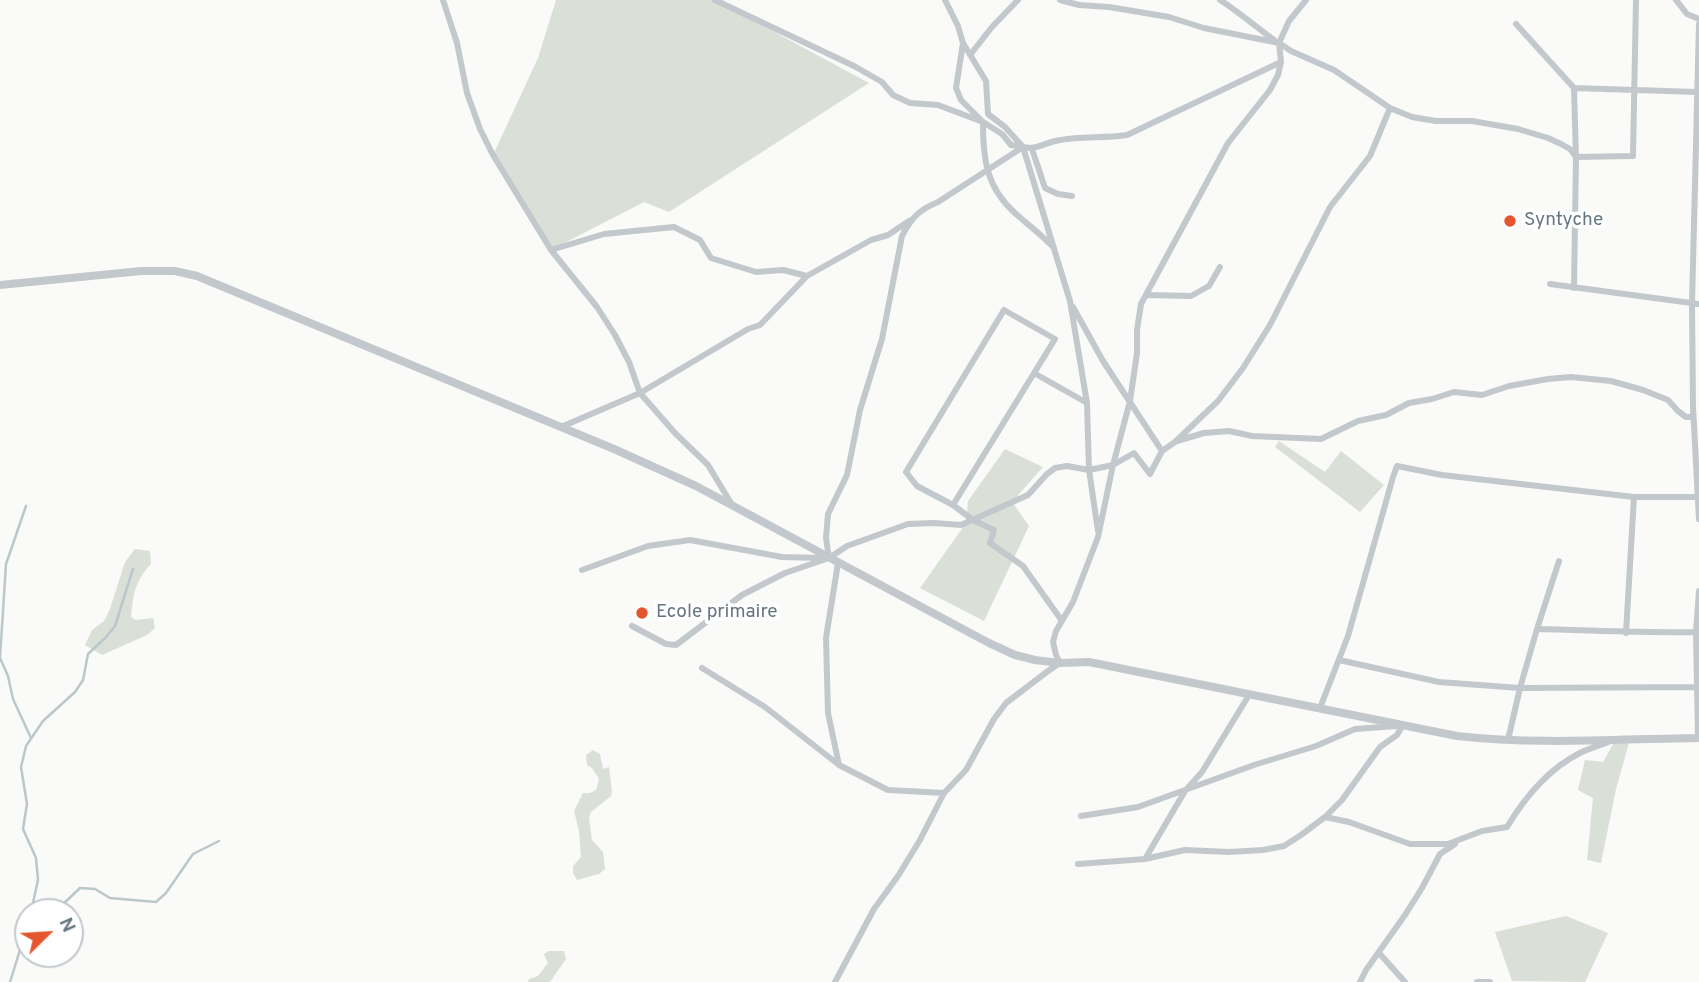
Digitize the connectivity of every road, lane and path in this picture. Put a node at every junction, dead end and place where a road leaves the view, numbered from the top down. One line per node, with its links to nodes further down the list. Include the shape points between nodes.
1 (443, 0): 28 (street, via 480,130)
2 (715, 0): 20 (street, via 854,66 910,103 938,105)
3 (945, 0): 12 (street)
4 (1018, 0): 14 (street)
5 (1060, 0): 13 (street, via 1169,17)
6 (1220, 0): 13 (street)
7 (1306, 0): 13 (street)
8 (1636, 0): 17 (street)
9 (1676, 0): 10 (street)
10 (1699, 22): 18 (street)
11 (1516, 24): 16 (street)
12 (963, 43): 14 (street); 20 (street, via 956,88 961,100)
13 (1279, 43): 15 (street); 19 (street, via 1334,70)
14 (970, 55): 21 (street, via 986,81 988,114)
15 (1280, 62): 22 (street, via 1127,135 1081,136); 34 (street, via 1270,90 1228,143)
16 (1574, 88): 17 (street); 23 (street)
17 (1634, 90): 18 (street); 23 (street, via 1633,156)
18 (1697, 92): 36 (street)
19 (1390, 108): 23 (street, via 1436,121 1518,129 1561,144); 43 (street, via 1370,156 1330,208 1243,369 1218,401)
20 (983, 122): 21 (street, via 1011,145); 24 (street)
21 (1023, 147): 22 (street); 24 (street); 27 (street)
22 (1032, 149): 25 (street, via 1045,188)
23 (1576, 157): 33 (street)
24 (986, 170): 26 (street); 27 (street, via 999,196)
25 (1072, 196)
26 (911, 220): 30 (street); 54 (street, via 902,236 882,339 847,475 828,514)
27 (1054, 248): 35 (street)
28 (551, 250): 30 (street, via 604,234 674,227 700,240 711,258 756,272); 38 (street, via 615,335)
29 (1220, 267): 34 (street, via 1209,286 1191,296)
30 (807, 276): 38 (street, via 760,325)
31 (1550, 284): 33 (street)
32 (0, 285): 42 (street, via 144,271 191,274)
33 (1574, 288): 36 (street)
34 (1147, 295): 39 (street, via 1141,304)
35 (1070, 301): 39 (street); 40 (street)
36 (1696, 304): 41 (street)
37 (1034, 373): 40 (street); 50 (street); 50 (street, via 1055,339 1004,310 906,472 917,486)
38 (640, 393): 42 (street); 49 (street, via 708,465)
39 (1130, 401): 44 (street); 45 (street)
40 (1087, 403): 46 (street)
41 (1693, 417): 43 (street, via 1643,390 1571,377 1482,395 1454,392 1409,403 1321,439 1229,431); 48 (street)
42 (561, 427): 49 (street)
43 (1175, 442): 44 (street)
44 (1162, 451): 45 (street, via 1150,474 1134,453)
45 (1113, 465): 46 (street); 53 (street)
46 (1089, 470): 52 (street, via 1055,468 1028,495); 53 (street)
47 (1634, 497): 48 (street); 63 (street); 64 (street, via 1397,466)
48 (1698, 497): 51 (street)
49 (731, 503): 54 (street)
50 (953, 505): 52 (street)
51 (1699, 519)
52 (973, 520): 54 (street, via 961,525 908,524 847,546); 59 (street, via 993,530 990,543 1023,566)
53 (1098, 537): 59 (street)
54 (829, 558): 56 (street); 57 (street, via 782,557 690,540 648,546); 60 (street, via 742,595 676,645)
55 (1559, 561): 61 (street)
56 (838, 563): 65 (street, via 989,643 1035,660); 75 (street, via 826,638 828,713)
57 (582, 570)
58 (1699, 592): 62 (street)
59 (1062, 621): 65 (street, via 1053,642)
60 (632, 626)
61 (1536, 629): 63 (street); 68 (street)
62 (1696, 632): 63 (street); 67 (street)
63 (1626, 633)
64 (1339, 660): 68 (street, via 1439,682); 70 (street)
65 (1060, 663): 69 (street, via 1089,662); 77 (street, via 1006,703 966,770)
66 (702, 668): 75 (street, via 765,707)
67 (1697, 687): 68 (street); 72 (street)
68 (1520, 688): 74 (street)
69 (1248, 695): 70 (street); 76 (street, via 1202,772)
70 (1320, 708): 71 (street)
71 (1403, 725): 74 (street); 76 (street, via 1355,729); 79 (street)
72 (1698, 738): 73 (street)
73 (1616, 739): 74 (street); 80 (street, via 1580,753 1545,777 1507,827)
74 (1508, 740)
75 (839, 765): 77 (street, via 888,790)
76 (1185, 791): 78 (street, via 1138,807); 81 (street)
77 (944, 793): 84 (street)
78 (1081, 816)
79 (1325, 817): 80 (street, via 1410,844 1448,844); 81 (street, via 1284,846 1229,852 1185,850)
80 (1468, 836): 83 (street, via 1440,854)
81 (1145, 859): 82 (street)
82 (1078, 864)
83 (1379, 953): 85 (street); 86 (street)
84 (835, 982)
85 (1360, 982)
86 (1405, 982)
87 (1477, 982): 88 (street)
88 (1490, 982)

